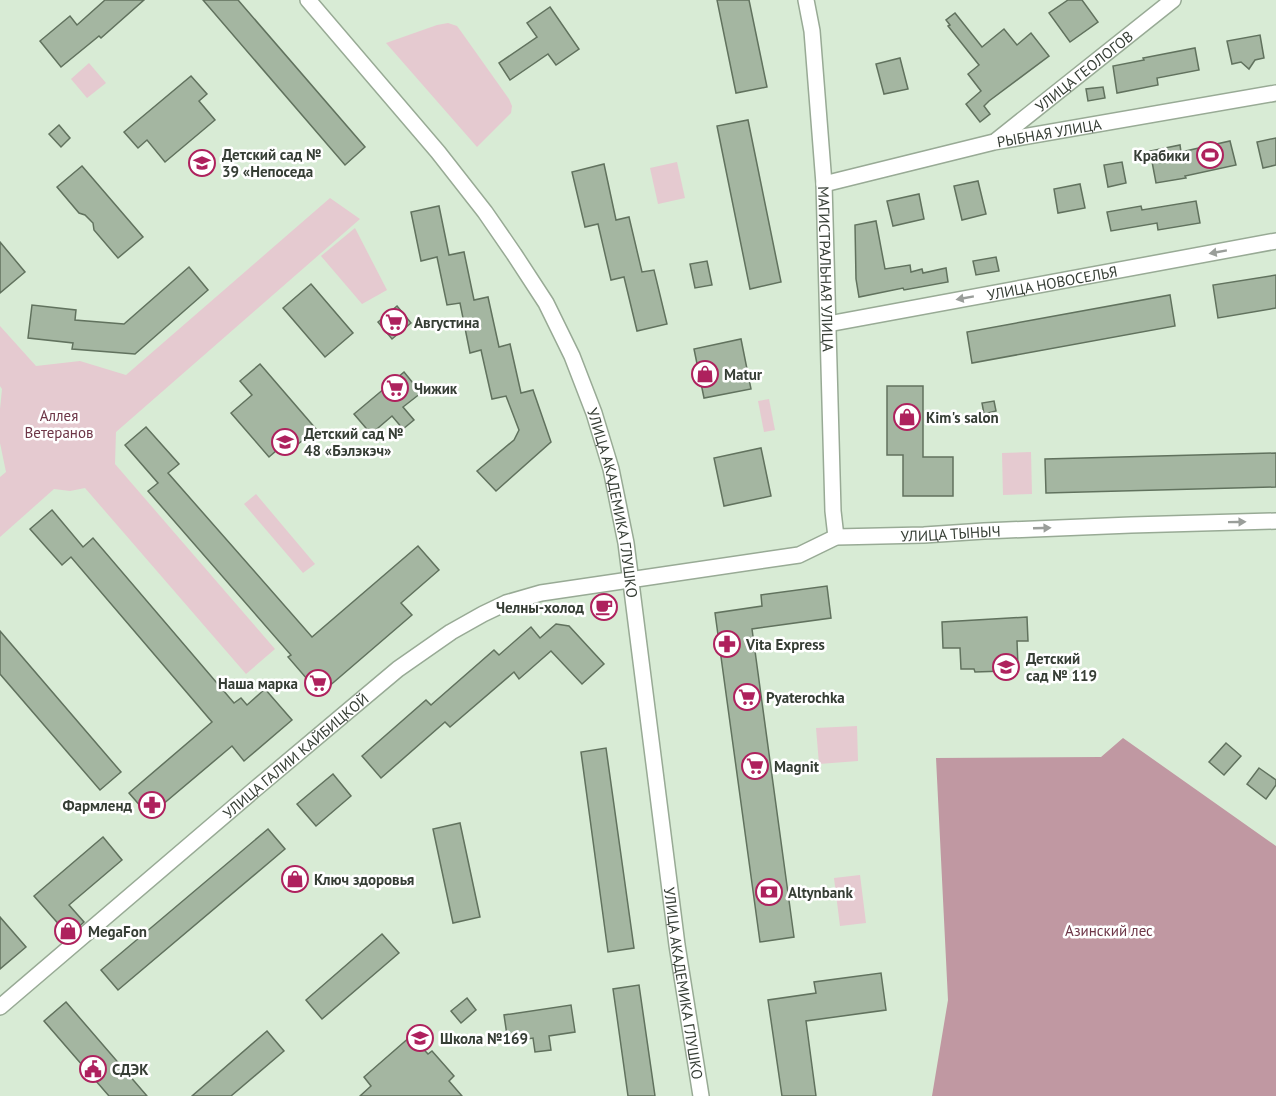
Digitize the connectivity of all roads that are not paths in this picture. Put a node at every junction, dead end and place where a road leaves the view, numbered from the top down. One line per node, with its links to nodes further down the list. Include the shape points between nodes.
1 (308, 0): 11 (street, УЛИЦА АКАДЕМИКА ГЛУШКО, via 466,187 546,303 594,413 611,469)
2 (806, 0): 6 (street, МАГИСТРАЛЬНАЯ УЛИЦА)
3 (1173, 0): 5 (street, УЛИЦА ГЕОЛОГОВ)
4 (1276, 93): 5 (street, РЫБНАЯ УЛИЦА)
5 (994, 142): 6 (street, РЫБНАЯ УЛИЦА)
6 (824, 184): 8 (street, МАГИСТРАЛЬНАЯ УЛИЦА)
7 (1276, 241): 8 (street, УЛИЦА НОВОСЕЛЬЯ, one-way to 8)
8 (828, 324): 10 (street, МАГИСТРАЛЬНАЯ УЛИЦА, via 832,511)
9 (1276, 521): 10 (street, УЛИЦА ТЫНЫЧ, one-way to 9)
10 (836, 537): 11 (street, УЛИЦА ТЫНЫЧ, via 799,555)
11 (631, 579): 12 (street, УЛИЦА ГАЛИИ КАЙБИЦКОЙ, via 515,600 451,632 364,697); 13 (street, УЛИЦА АКАДЕМИКА ГЛУШКО, via 677,945)
12 (0, 1007)
13 (701, 1096)

